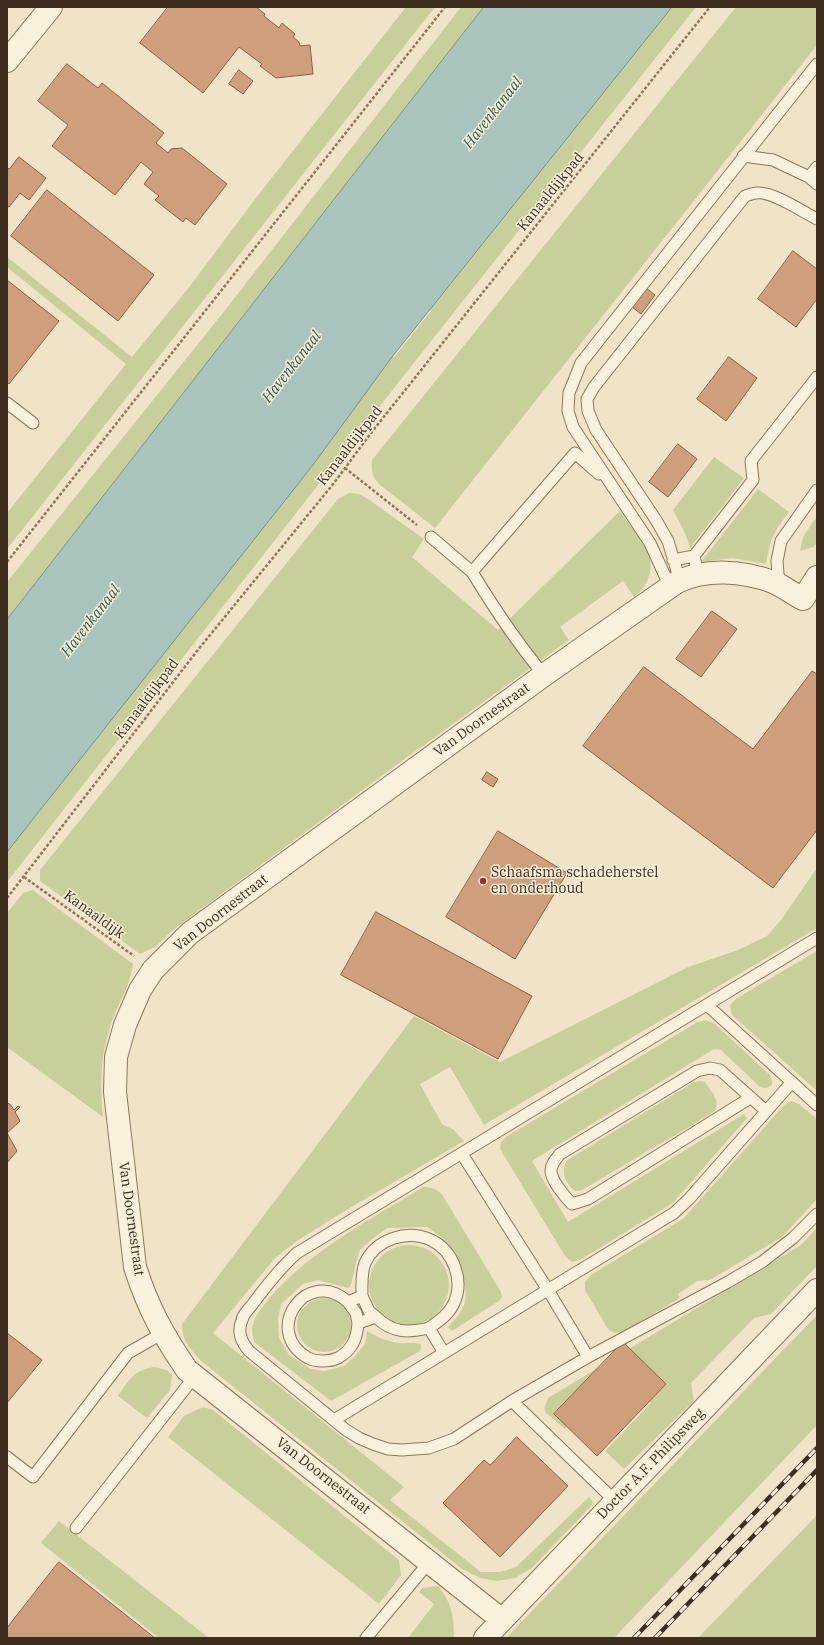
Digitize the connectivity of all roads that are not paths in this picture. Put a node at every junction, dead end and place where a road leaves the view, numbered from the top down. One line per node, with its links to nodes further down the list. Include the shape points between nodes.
1 (51, 7): 2 (street)
2 (7, 61)
3 (817, 64): 4 (lane)
4 (743, 156): 6 (lane, via 773,160); 11 (lane, via 581,363 569,393 568,411 573,427)
5 (817, 167): 6 (lane)
6 (813, 180)
7 (817, 219): 14 (lane, via 768,194 745,196 587,399 588,411 596,430 656,520 668,541)
8 (817, 377): 16 (lane, via 751,461 753,480)
9 (7, 403): 10 (lane)
10 (33, 423)
11 (611, 485): 15 (lane, via 575,453); 16 (lane, via 650,543)
12 (817, 490): 18 (lane, via 781,541 777,561)
13 (431, 537): 15 (lane)
14 (673, 560): 16 (lane); 16 (lane)
15 (472, 572): 20 (lane, via 526,654)
16 (686, 575): 18 (street, via 747,574); 20 (street, Van Doornestraat)
17 (817, 577): 19 (street)
18 (779, 586): 19 (street)
19 (810, 604)
20 (544, 675): 36 (street, Van Doornestraat, via 190,933 153,970 140,990 125,1025 116,1057 115,1092 135,1267 144,1295)
21 (817, 938): 22 (lane)
22 (707, 1005): 23 (lane); 27 (lane)
23 (792, 1082): 25 (lane); 26 (lane)
24 (750, 1098): 24 (lane, via 720,1070 710,1068 697,1071 560,1154 554,1161 551,1171 553,1178 572,1204 588,1200); 26 (lane)
25 (817, 1105)
26 (766, 1111): 29 (lane, via 674,1214)
27 (462, 1154): 29 (lane); 41 (lane, via 297,1253 270,1281 242,1318 241,1340 249,1351)
28 (817, 1214): 38 (lane, via 793,1238 762,1262)
29 (548, 1290): 37 (lane); 38 (lane)
30 (817, 1290): 43 (street, Doctor A.F. Philipsweg)
31 (362, 1296): 32 (lane); 33 (lane); 35 (lane, via 361,1279 366,1262 374,1250 386,1241 401,1236 416,1235 431,1240 444,1248 453,1261 458,1275 458,1290 453,1305 443,1318)
32 (348, 1302): 34 (lane, via 356,1312); 34 (lane, via 342,1296 320,1291 300,1299 288,1319 292,1343 300,1353 310,1359 334,1360 345,1354 353,1345)
33 (376, 1317): 34 (lane); 35 (lane, via 396,1330 413,1332)
34 (358, 1323)
35 (429, 1328): 37 (lane)
36 (163, 1333): 39 (street, Van Doornestraat, via 188,1370); 42 (lane, via 128,1353 33,1477)
37 (444, 1353): 41 (lane)
38 (588, 1357): 40 (lane)
39 (195, 1376): 44 (lane); 45 (street, Van Doornestraat)
40 (512, 1401): 41 (lane, via 454,1439 415,1450 388,1449 373,1444 359,1438); 43 (lane)
41 (334, 1420)
42 (7, 1457)
43 (615, 1501): 46 (street, Doctor A.F. Philipsweg)
44 (76, 1528)
45 (430, 1561): 46 (street, Van Doornestraat); 47 (lane)
46 (502, 1620): 48 (street, Doctor A.F. Philipsweg)
47 (366, 1638)
48 (485, 1638)

